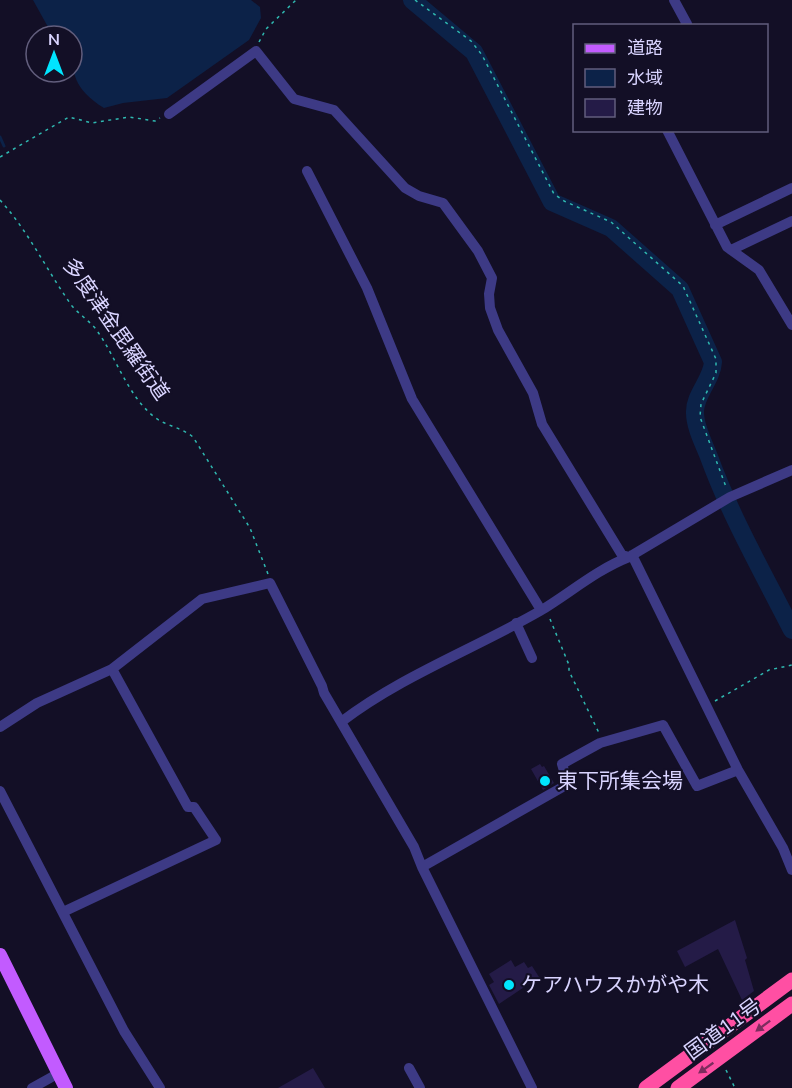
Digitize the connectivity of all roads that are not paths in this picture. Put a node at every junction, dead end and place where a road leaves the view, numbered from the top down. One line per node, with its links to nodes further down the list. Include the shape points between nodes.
1 (674, 0): 2 (street)
2 (687, 24)
3 (169, 114): 12 (street, via 256,51 294,99 334,110 405,188 443,203 478,251 492,278 490,308 533,393 542,424 622,555)
4 (668, 132): 8 (street)
5 (307, 171): 13 (street, via 367,288 412,399)
6 (792, 188): 8 (street)
7 (792, 222): 9 (street, via 780,231)
8 (715, 225): 9 (street)
9 (731, 250): 10 (street, via 759,270)
10 (792, 324)
11 (792, 470): 12 (street, via 728,499)
12 (632, 557): 13 (street, via 612,564); 19 (street)
13 (543, 609): 14 (street)
14 (516, 623): 15 (street); 17 (street, via 367,702)
15 (532, 658)
16 (112, 669): 17 (street, via 202,599 270,583); 18 (street, via 38,703); 23 (street, via 188,807 194,807 216,840)
17 (341, 722): 21 (street)
18 (0, 727)
19 (738, 770): 21 (street, via 697,786 663,725 603,742 562,764 568,784); 22 (street)
20 (0, 791): 23 (street)
21 (422, 867): 33 (street)
22 (792, 870)
23 (63, 912): 31 (street, via 124,1031)
24 (0, 955): 28 (main road)
25 (792, 980): 34 (highway, 国道11号)
26 (792, 1004): 35 (highway, 国道11号, one-way to 35)
27 (409, 1068): 32 (street)
28 (59, 1073): 29 (street); 30 (main road)
29 (32, 1088)
30 (66, 1088)
31 (160, 1088)
32 (420, 1088)
33 (532, 1088)
34 (646, 1088)
35 (678, 1088)

